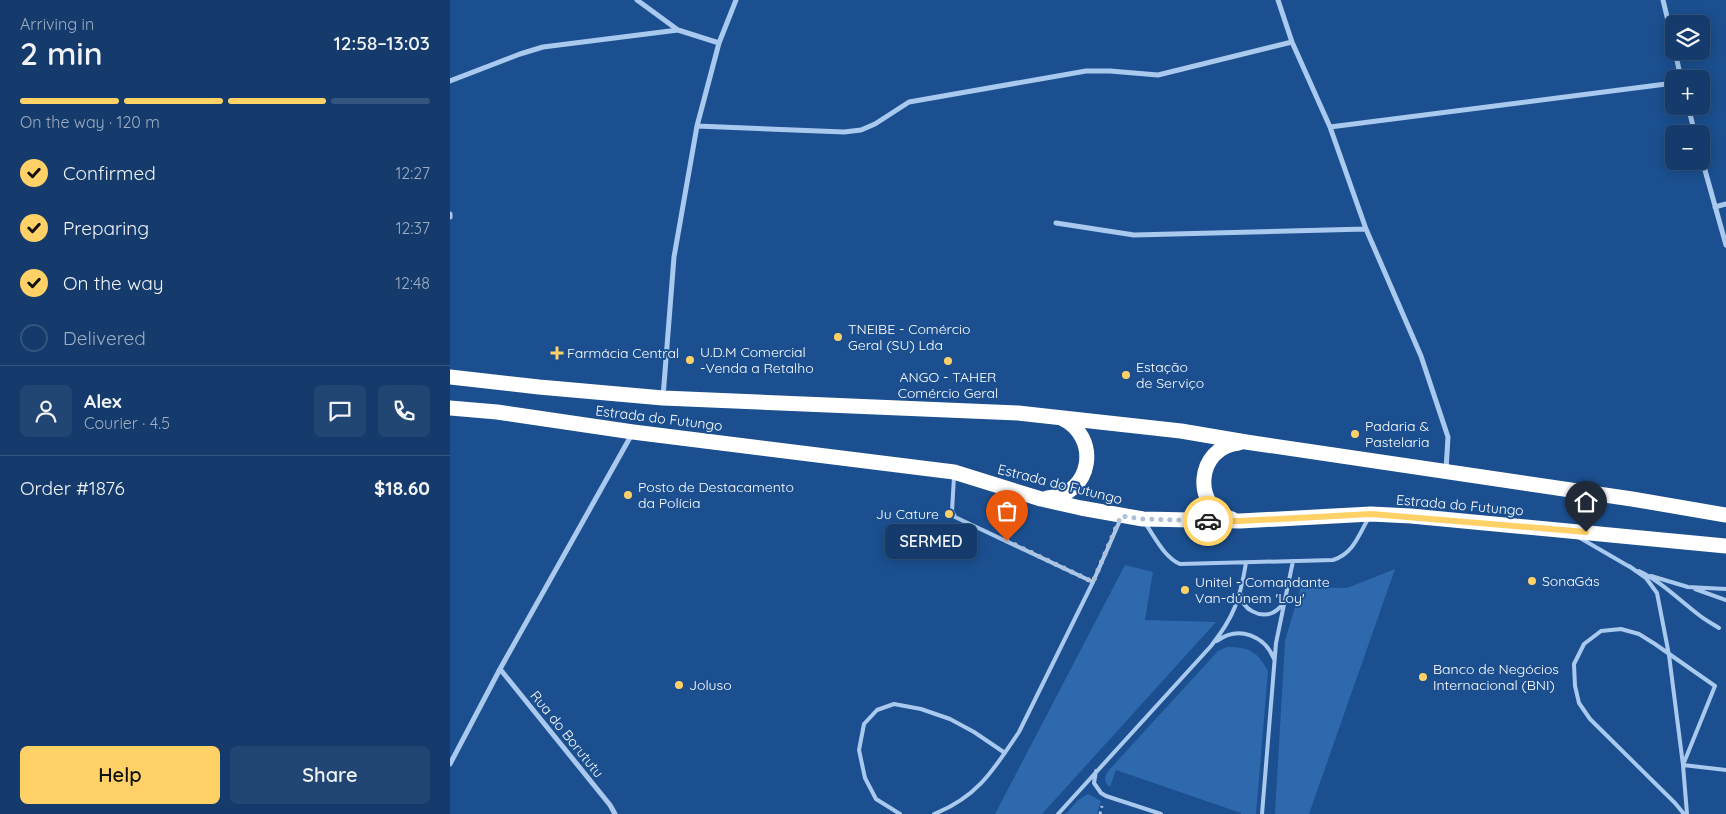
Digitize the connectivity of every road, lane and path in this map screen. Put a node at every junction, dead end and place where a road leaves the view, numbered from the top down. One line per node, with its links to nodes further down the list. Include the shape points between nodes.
1 (637, 0): 6 (street)
2 (736, 0): 8 (street)
3 (1278, 0): 7 (street)
4 (1663, 0): 5 (street)
5 (1667, 15)
6 (678, 30): 8 (street); 9 (street, via 543,48)
7 (1292, 42): 11 (street, via 1158,75 1086,71 909,102 861,130); 12 (street)
8 (719, 43): 11 (street)
9 (450, 81)
10 (1665, 84): 12 (street)
11 (697, 126): 20 (street, via 674,257)
12 (1330, 127): 17 (street)
13 (1705, 170): 15 (street)
14 (1726, 204): 15 (street)
15 (1715, 207): 18 (street)
16 (1056, 223): 17 (street, via 1134,235)
17 (1366, 229): 25 (street, via 1422,356 1448,437)
18 (1726, 245)
19 (450, 377): 20 (highway, Estrada do Futungo)
20 (663, 398): 22 (highway, Estrada do Futungo)
21 (450, 408): 23 (highway, Estrada do Futungo)
22 (1057, 416): 24 (highway, Estrada do Futungo); 27 (highway, via 1080,432 1088,458 1078,484 1067,493)
23 (633, 432): 26 (highway, Estrada do Futungo); 49 (street)
24 (1246, 442): 25 (highway, Estrada do Futungo); 32 (highway, via 1232,444 1215,454 1210,459 1203,485 1215,510 1226,518)
25 (1446, 471): 29 (highway, Estrada do Futungo)
26 (954, 472): 27 (highway, Estrada do Futungo); 39 (lane, via 952,511 955,517)
27 (1041, 499): 30 (highway, Estrada do Futungo)
28 (1371, 514): 32 (highway, Estrada do Futungo); 33 (highway, Estrada do Futungo); 35 (lane, via 1351,550 1342,557)
29 (1726, 515)
30 (1121, 516): 31 (highway, Estrada do Futungo); 39 (lane)
31 (1143, 519): 32 (highway, Estrada do Futungo); 36 (lane, via 1167,554 1180,564)
32 (1240, 521)
33 (1567, 530): 34 (highway, Estrada do Futungo); 37 (lane)
34 (1726, 546)
35 (1294, 561): 36 (lane); 44 (lane)
36 (1246, 563): 42 (lane)
37 (1629, 566): 38 (lane); 47 (lane, via 1646,578 1657,593)
38 (1646, 574): 40 (lane); 45 (lane)
39 (1093, 582): 50 (lane)
40 (1688, 587): 41 (lane); 43 (lane)
41 (1726, 589)
42 (1241, 593): 44 (lane, via 1246,606 1258,614 1272,613); 46 (lane, via 1225,628)
43 (1726, 600)
44 (1285, 603): 48 (lane)
45 (1719, 628)
46 (1211, 646): 48 (lane, via 1232,634 1248,634 1267,646); 54 (lane)
47 (1669, 655): 52 (lane); 52 (lane, via 1714,686); 61 (lane, via 1639,634 1621,629 1601,631 1584,644 1574,664 1574,686 1579,703 1590,719)
48 (1274, 661): 60 (lane)
49 (500, 669): 51 (street); 55 (street, Rua do Borututu)
50 (1005, 753): 56 (lane, via 950,719 921,709 894,704 877,710 864,724 859,750 865,778 876,799); 57 (lane, via 969,796)
51 (450, 764)
52 (1683, 765): 53 (lane); 61 (lane)
53 (1726, 770)
54 (1096, 771): 58 (lane); 59 (lane, via 1094,783 1101,793)
55 (615, 814)
56 (900, 814)
57 (934, 814)
58 (1058, 814)
59 (1161, 814)
60 (1262, 814)
61 (1686, 814)

